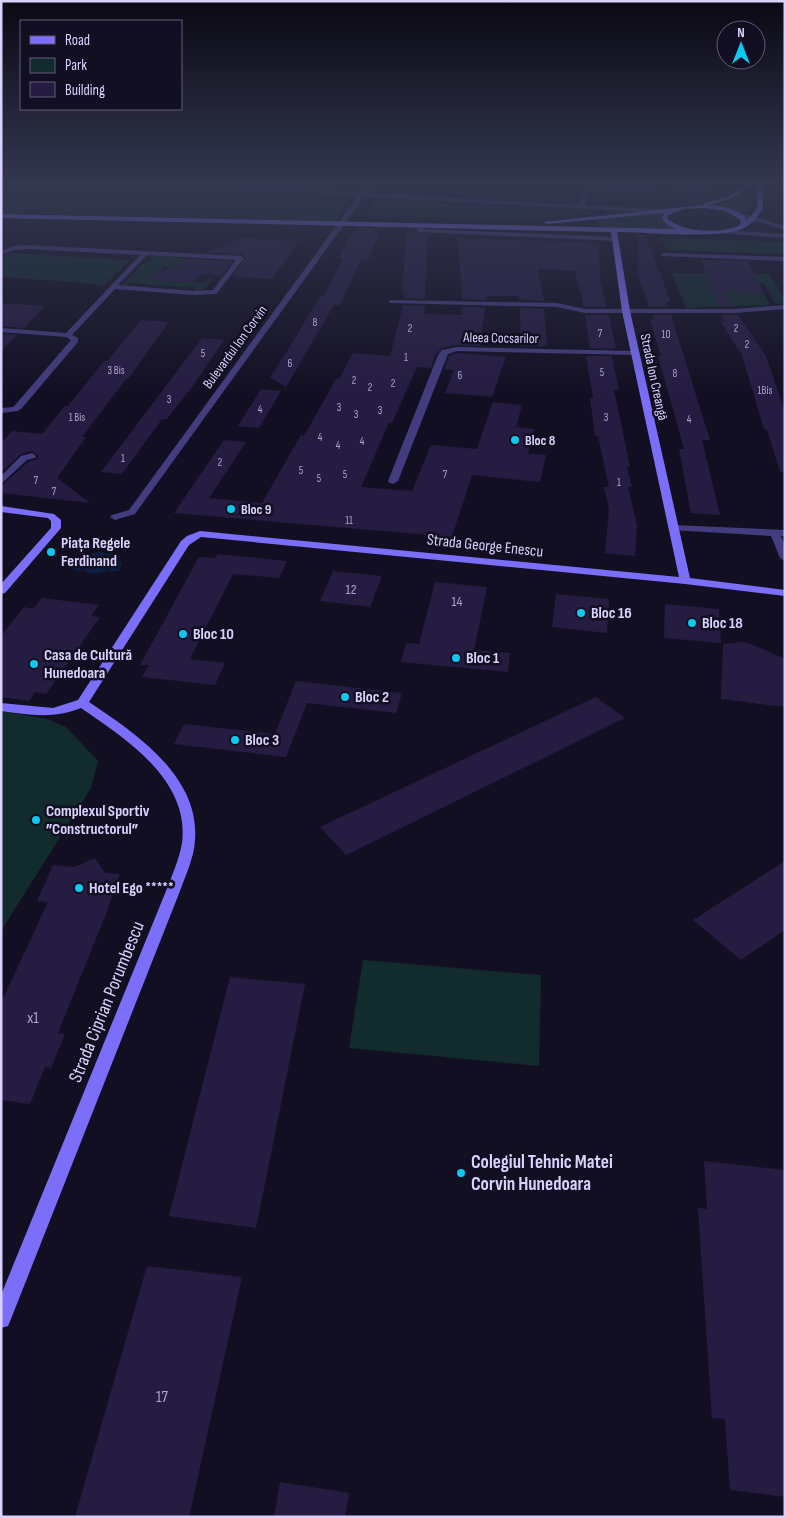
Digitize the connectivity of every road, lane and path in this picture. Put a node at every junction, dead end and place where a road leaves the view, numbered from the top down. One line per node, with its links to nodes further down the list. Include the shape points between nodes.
1 (143, 255): 7 (street)
2 (196, 255): 7 (street, via 241,258 214,292)
3 (318, 255): 19 (street, Bulevardul Ion Corvin, via 132,512)
4 (618, 255): 10 (street, Strada Ion Creangă)
5 (664, 255): 6 (street)
6 (785, 259)
7 (113, 287): 12 (street)
8 (391, 302): 10 (street)
9 (785, 308): 10 (street)
10 (626, 311): 13 (street, Strada Ion Creangă)
11 (1, 330): 12 (street)
12 (68, 335): 14 (street, via 75,343 38,386 15,409)
13 (636, 353): 16 (street, Aleea Cocsarilor, via 457,349 445,352); 20 (street, Strada Ion Creangă)
14 (1, 411)
15 (32, 456): 17 (street, via 24,458)
16 (393, 480)
17 (1, 481)
18 (1, 509): 24 (street, via 51,516 56,520 56,528)
19 (115, 517)
20 (674, 528): 21 (street); 23 (street, Strada Ion Creangă)
21 (780, 533): 22 (street)
22 (785, 558)
23 (685, 581): 25 (street, Strada George Enescu); 26 (street, Strada George Enescu, via 214,534 194,535 185,543)
24 (1, 591)
25 (785, 593)
26 (82, 703): 27 (street, via 49,713); 28 (street, Strada Ciprian Porumbescu, via 146,750 166,773 188,816 189,836 173,891)
27 (1, 707)
28 (1, 1319)

